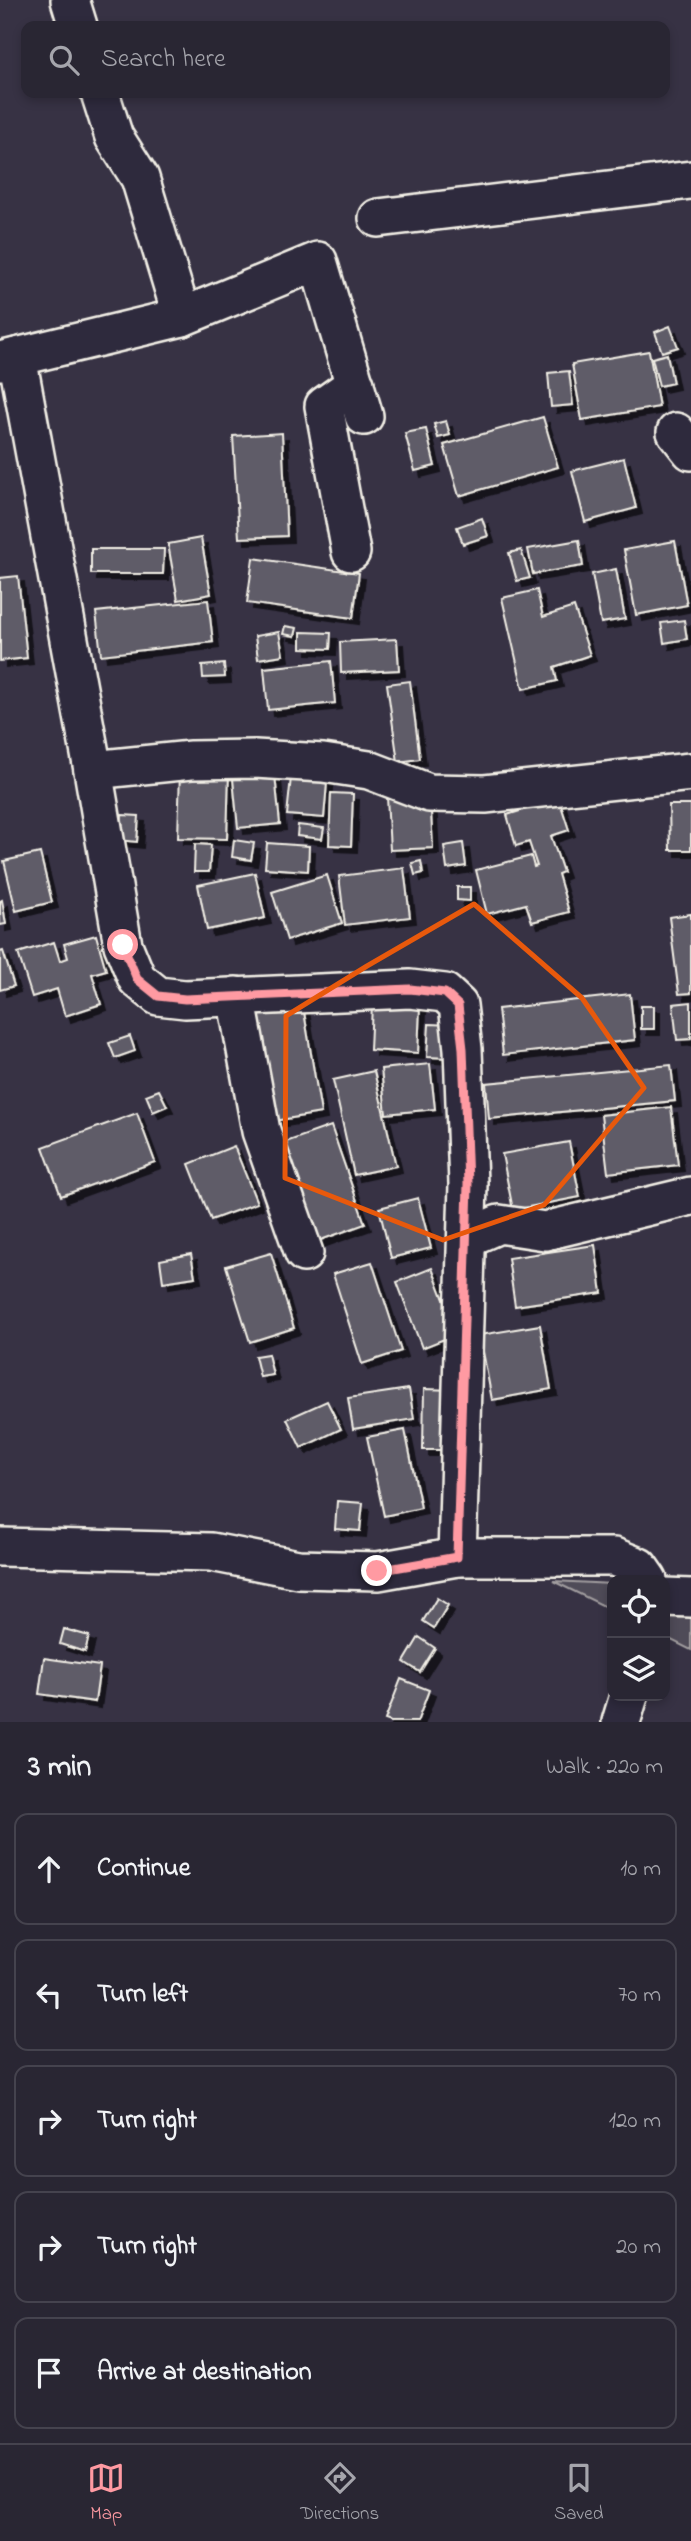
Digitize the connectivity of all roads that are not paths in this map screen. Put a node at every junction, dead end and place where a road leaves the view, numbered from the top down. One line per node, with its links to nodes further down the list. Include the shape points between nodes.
1 (70, 0): 2 (street)
2 (76, 21)
3 (102, 98): 6 (street, via 114,137 141,178)
4 (691, 180): 5 (street)
5 (378, 218)
6 (181, 317): 7 (street); 8 (street, via 318,261 359,400 324,406)
7 (8, 359): 9 (street)
8 (351, 552)
9 (93, 770): 10 (street, via 191,760 323,762 369,770 429,793 485,794); 11 (street, via 123,945 137,979 158,996)
10 (691, 772)
11 (236, 996): 13 (street, via 410,989 445,993 458,1005); 14 (street, via 261,1131)
12 (691, 1196): 13 (street, via 545,1231 499,1224)
13 (467, 1238): 16 (street)
14 (304, 1253)
15 (0, 1547): 16 (street, via 211,1552 298,1569 377,1571)
16 (457, 1557): 17 (street, via 614,1557 639,1567)
17 (645, 1575)
18 (670, 1597): 19 (street)
19 (691, 1598)
20 (627, 1701): 21 (street)
21 (621, 1722)

